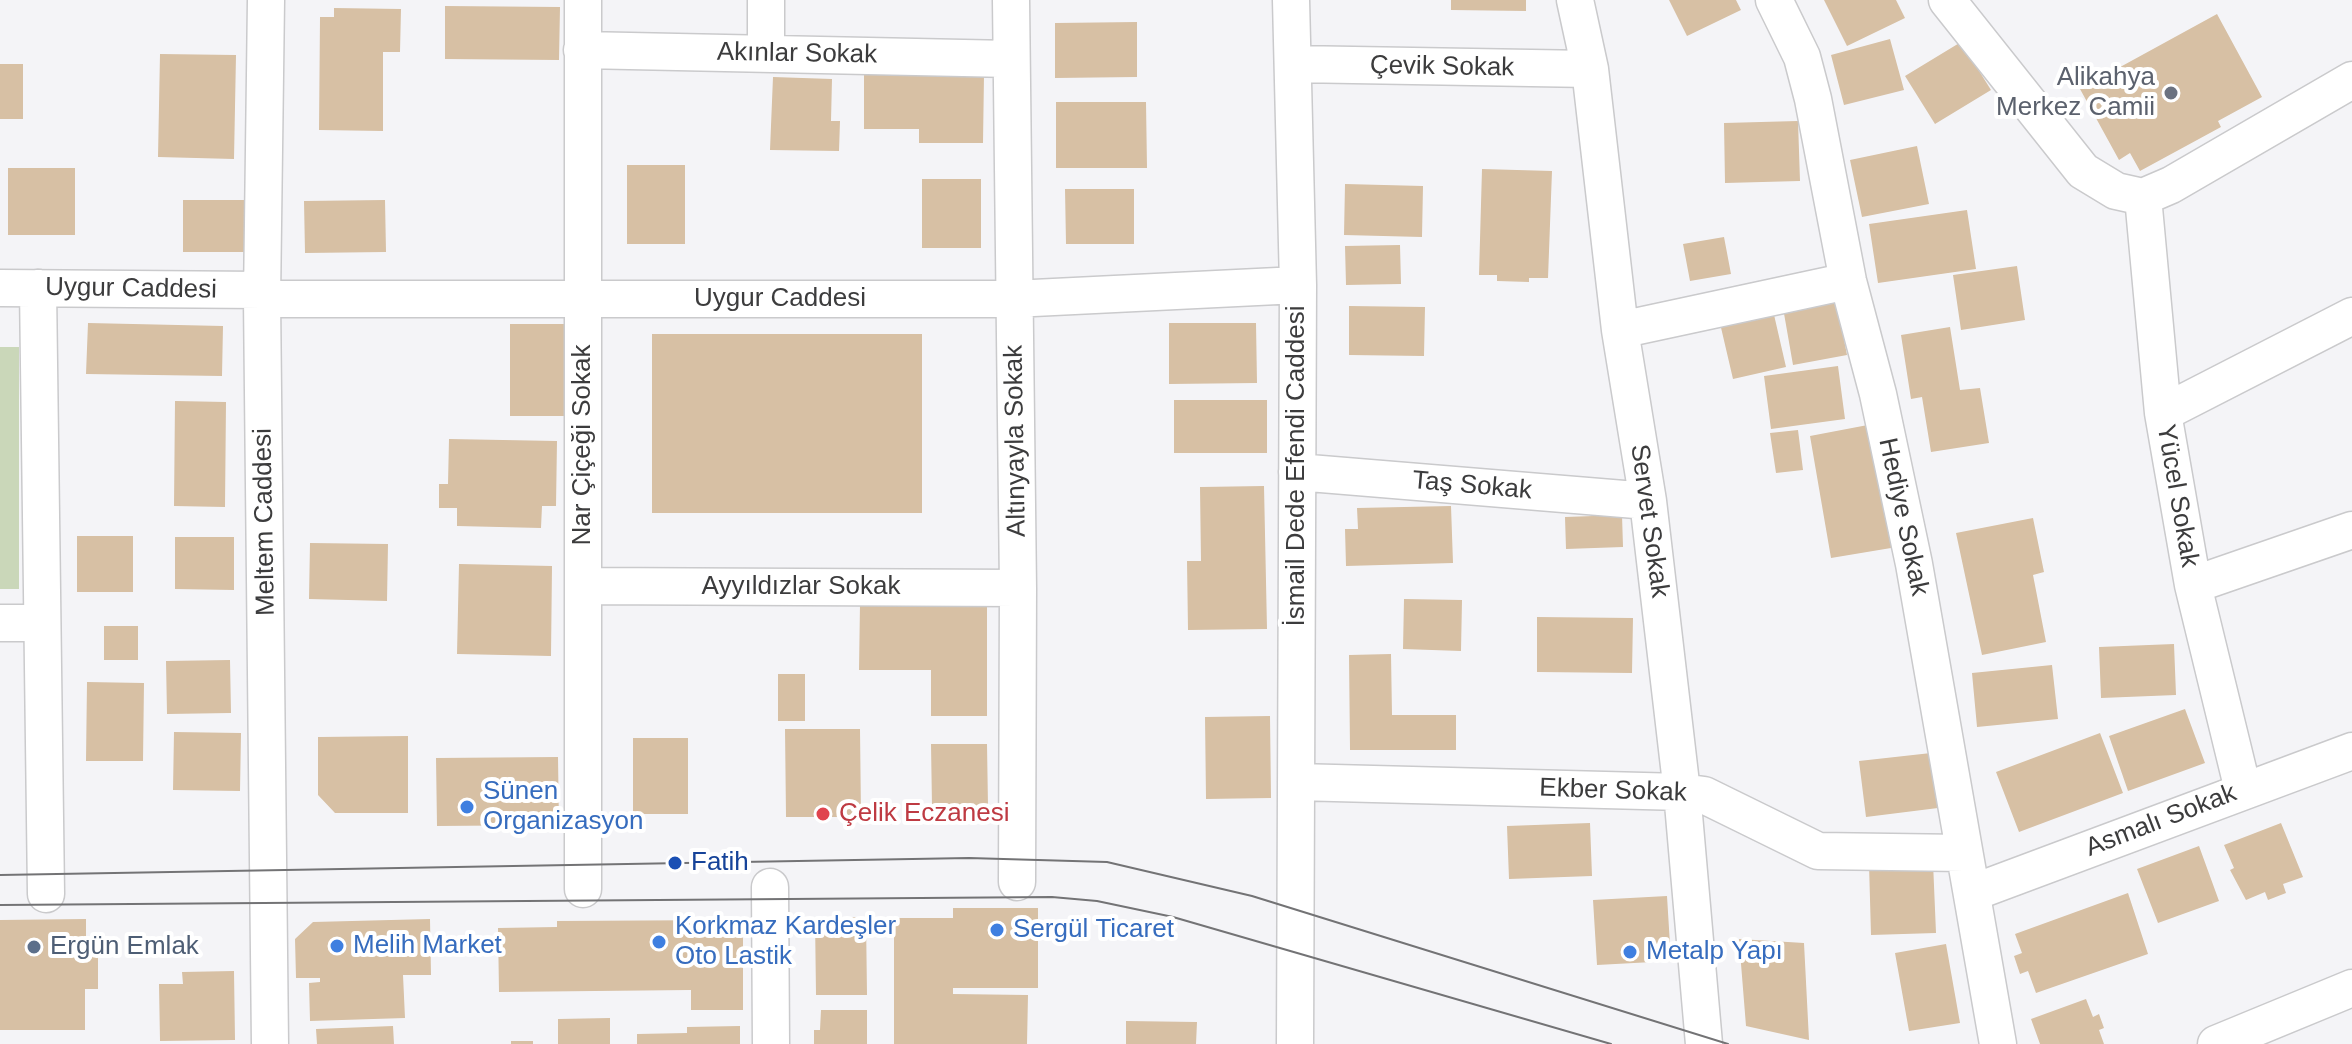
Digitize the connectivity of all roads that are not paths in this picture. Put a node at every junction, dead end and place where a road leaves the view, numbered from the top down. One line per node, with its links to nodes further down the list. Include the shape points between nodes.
1 (266, 0): 20 (street, Meltem Caddesi)
2 (583, 0): 9 (street, Nar Çiçeği Sokak)
3 (766, 0): 10 (street)
4 (1011, 0): 11 (street, Altınyayla Sokak)
5 (1291, 0): 12 (street, İsmail Dede Efendi Caddesi)
6 (1575, 0): 13 (street, Servet Sokak)
7 (1774, 0): 16 (street, Hediye Sokak, via 1802,57)
8 (1947, 0): 15 (street, via 2083,171 2116,191)
9 (582, 50): 10 (street, Akınlar Sokak); 21 (street, Nar Çiçeği Sokak)
10 (766, 53): 11 (street, Akınlar Sokak)
11 (1011, 59): 22 (street, Altınyayla Sokak)
12 (1294, 64): 13 (street, Çevik Sokak); 17 (street, İsmail Dede Efendi Caddesi)
13 (1590, 69): 24 (street, Servet Sokak)
14 (2352, 80): 15 (street)
15 (2143, 197): 25 (street, Yücel Sokak)
16 (1848, 281): 24 (street); 38 (street, Hediye Sokak, via 1914,564)
17 (1298, 285): 22 (street, Uygur Caddesi); 26 (street, İsmail Dede Efendi Caddesi)
18 (0, 288): 19 (street, Uygur Caddesi)
19 (38, 288): 20 (street, Uygur Caddesi); 33 (street)
20 (262, 295): 21 (street, Uygur Caddesi); 45 (street, Meltem Caddesi)
21 (583, 298): 22 (street, Uygur Caddesi); 30 (street, Nar Çiçeği Sokak)
22 (1013, 299): 31 (street, Altınyayla Sokak)
23 (2352, 316): 25 (street)
24 (1620, 330): 27 (street, Servet Sokak)
25 (2163, 413): 29 (street, Yücel Sokak)
26 (1297, 472): 27 (street, Taş Sokak); 35 (street, İsmail Dede Efendi Caddesi)
27 (1648, 501): 37 (street, Servet Sokak)
28 (2352, 530): 29 (street)
29 (2193, 585): 36 (street, Yücel Sokak)
30 (584, 586): 31 (street, Ayyıldızlar Sokak); 41 (street, Nar Çiçeği Sokak)
31 (1018, 588): 39 (street, Altınyayla Sokak)
32 (0, 623): 33 (street)
33 (42, 623): 43 (street)
34 (2352, 751): 36 (street, Asmalı Sokak)
35 (1296, 782): 37 (street, Ekber Sokak); 47 (street, İsmail Dede Efendi Caddesi)
36 (2243, 790): 42 (street, Asmalı Sokak)
37 (1682, 792): 38 (street, Ekber Sokak, via 1704,795 1818,851); 48 (street, Servet Sokak)
38 (1964, 853): 42 (street, Hediye Sokak)
39 (1017, 882)
40 (770, 887): 46 (street)
41 (583, 889)
42 (1972, 893): 49 (street, Hediye Sokak)
43 (46, 894)
44 (2352, 988): 50 (street)
45 (270, 1044)
46 (771, 1044)
47 (1295, 1044)
48 (1704, 1044)
49 (1998, 1044)
50 (2216, 1044)

